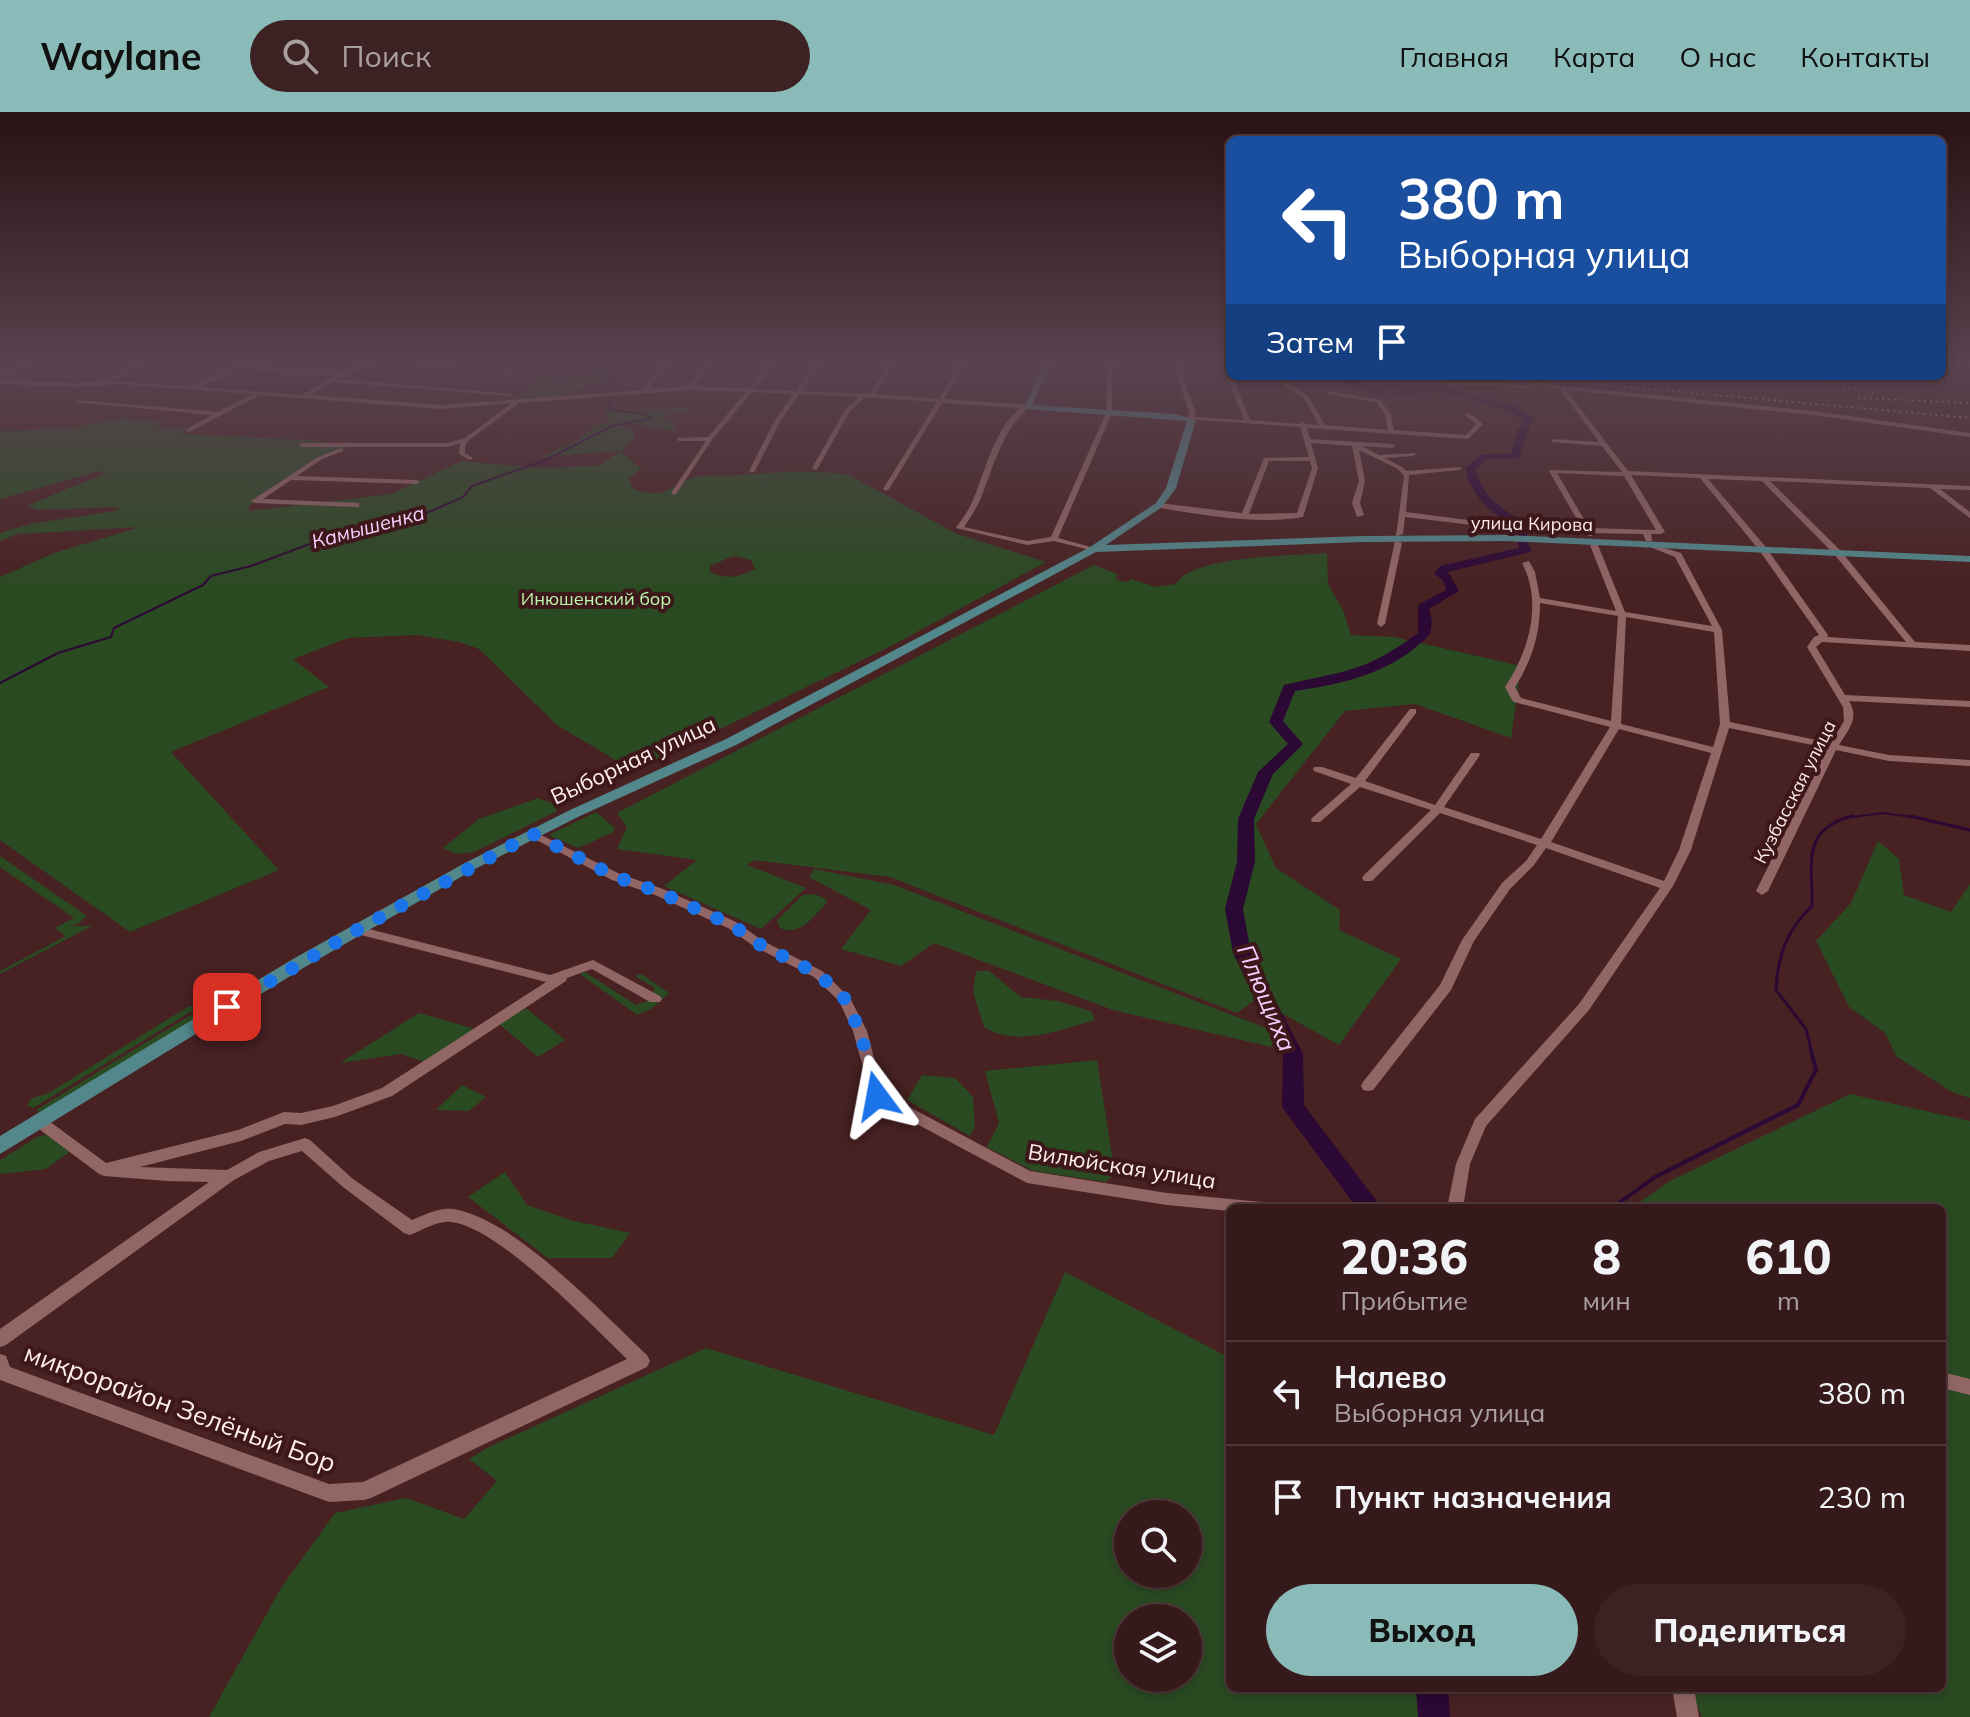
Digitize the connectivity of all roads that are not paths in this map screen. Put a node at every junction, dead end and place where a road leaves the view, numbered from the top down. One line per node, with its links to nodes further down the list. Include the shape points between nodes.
1 (467, 439): 16 (street, via 442,446); 20 (street, via 462,454)
2 (679, 439): 3 (street)
3 (710, 439): 34 (street)
4 (768, 439): 24 (street)
5 (832, 439): 22 (street)
6 (916, 439): 33 (street)
7 (1003, 439): 44 (street, via 960,528 1027,543)
8 (1098, 439): 44 (street)
9 (1187, 439): 36 (main road, Выборная улица, via 1171,488)
10 (1600, 439): 13 (street)
11 (1306, 441): 15 (street); 21 (street)
12 (1554, 441): 13 (street)
13 (1604, 444): 26 (street)
14 (302, 445): 16 (street)
15 (1355, 445): 17 (street); 19 (street); 39 (street, via 1362,481 1356,503)
16 (353, 446): 28 (street, via 320,458)
17 (1392, 446)
18 (1413, 454): 19 (street)
19 (1379, 457): 25 (street)
20 (470, 458)
21 (1313, 459): 37 (street, via 1266,459); 37 (street, via 1301,513)
22 (815, 468)
23 (1459, 468): 25 (street)
24 (752, 471)
25 (1404, 473): 38 (street)
26 (1626, 473): 27 (street); 43 (street, via 1552,471); 45 (street, via 1661,532)
27 (1702, 476): 29 (street); 46 (street, Кузбасская улица)
28 (290, 478): 30 (street); 35 (street, via 255,501)
29 (1764, 479): 31 (street); 48 (street)
30 (417, 482)
31 (1933, 487): 32 (street); 40 (street)
32 (1970, 488)
33 (886, 489)
34 (674, 493)
35 (356, 505)
36 (1159, 505): 37 (street); 47 (main road, Выборная улица)
37 (1245, 514)
38 (1402, 514): 41 (street); 53 (street)
39 (1360, 515)
40 (1970, 516)
41 (1514, 528)
42 (1544, 529): 43 (street)
43 (1590, 537): 45 (street); 52 (street)
44 (1054, 539): 47 (street)
45 (1650, 539): 54 (street, via 1678,555)
46 (1762, 548): 47 (main road, улица Кирова, via 1423,539); 48 (main road, улица Кирова); 55 (street, Кузбасская улица, via 1824,635)
47 (1094, 549): 71 (main road, Выборная улица, via 731,742)
48 (1837, 552): 49 (main road, улица Кирова); 56 (street)
49 (1970, 559)
50 (1526, 563): 51 (street)
51 (1535, 600): 52 (street); 62 (street, via 1528,656 1510,687 1517,700)
52 (1622, 616): 54 (street); 62 (street)
53 (1381, 624)
54 (1718, 630): 61 (street)
55 (1817, 639): 56 (street); 58 (street, Кузбасская улица, via 1811,647)
56 (1913, 645): 57 (street)
57 (1970, 648)
58 (1843, 698): 59 (street); 63 (street, Кузбасская улица, via 1849,721)
59 (1970, 704)
60 (1413, 711): 68 (street)
61 (1725, 724): 63 (street); 64 (street)
62 (1616, 726): 64 (street); 72 (street)
63 (1833, 747): 66 (street, via 1889,758); 75 (street, Кузбасская улица)
64 (1715, 751): 74 (street, via 1685,850)
65 (1475, 755): 69 (street)
66 (1970, 763)
67 (1318, 769): 68 (street)
68 (1358, 783): 69 (street); 70 (street)
69 (1437, 810): 72 (street); 73 (street)
70 (1316, 820)
71 (533, 834): 76 (main road, Выборная улица); 85 (street, Вилюйская улица, via 616,877 732,925 818,974 844,998 860,1031 877,1096 984,1156 1027,1177)
72 (1545, 842): 74 (street); 79 (street, via 1506,886 1468,940 1446,987)
73 (1368, 878)
74 (1667, 886): 84 (street, via 1584,1007 1480,1123 1463,1164)
75 (1762, 891)
76 (357, 930): 77 (street); 80 (main road, Выборная улица)
77 (561, 978): 78 (street, via 593,964); 82 (street, via 387,1092 335,1111 284,1118 241,1135)
78 (655, 999)
79 (1368, 1086)
80 (40, 1122): 81 (main road, Выборная улица); 82 (street)
81 (0, 1146)
82 (104, 1170): 83 (street)
83 (229, 1176): 86 (street, микрорайон Зелёный Бор); 87 (street, микрорайон Зелёный Бор, via 264,1156 305,1144 410,1228 449,1214 471,1220 503,1240 641,1361 364,1491 329,1493 3,1373)
84 (1456, 1204)
85 (1226, 1205)
86 (0, 1339)
87 (0, 1362)
88 (1946, 1381): 89 (street)
89 (1970, 1387)
90 (1684, 1692): 91 (street)
91 (1688, 1717)

